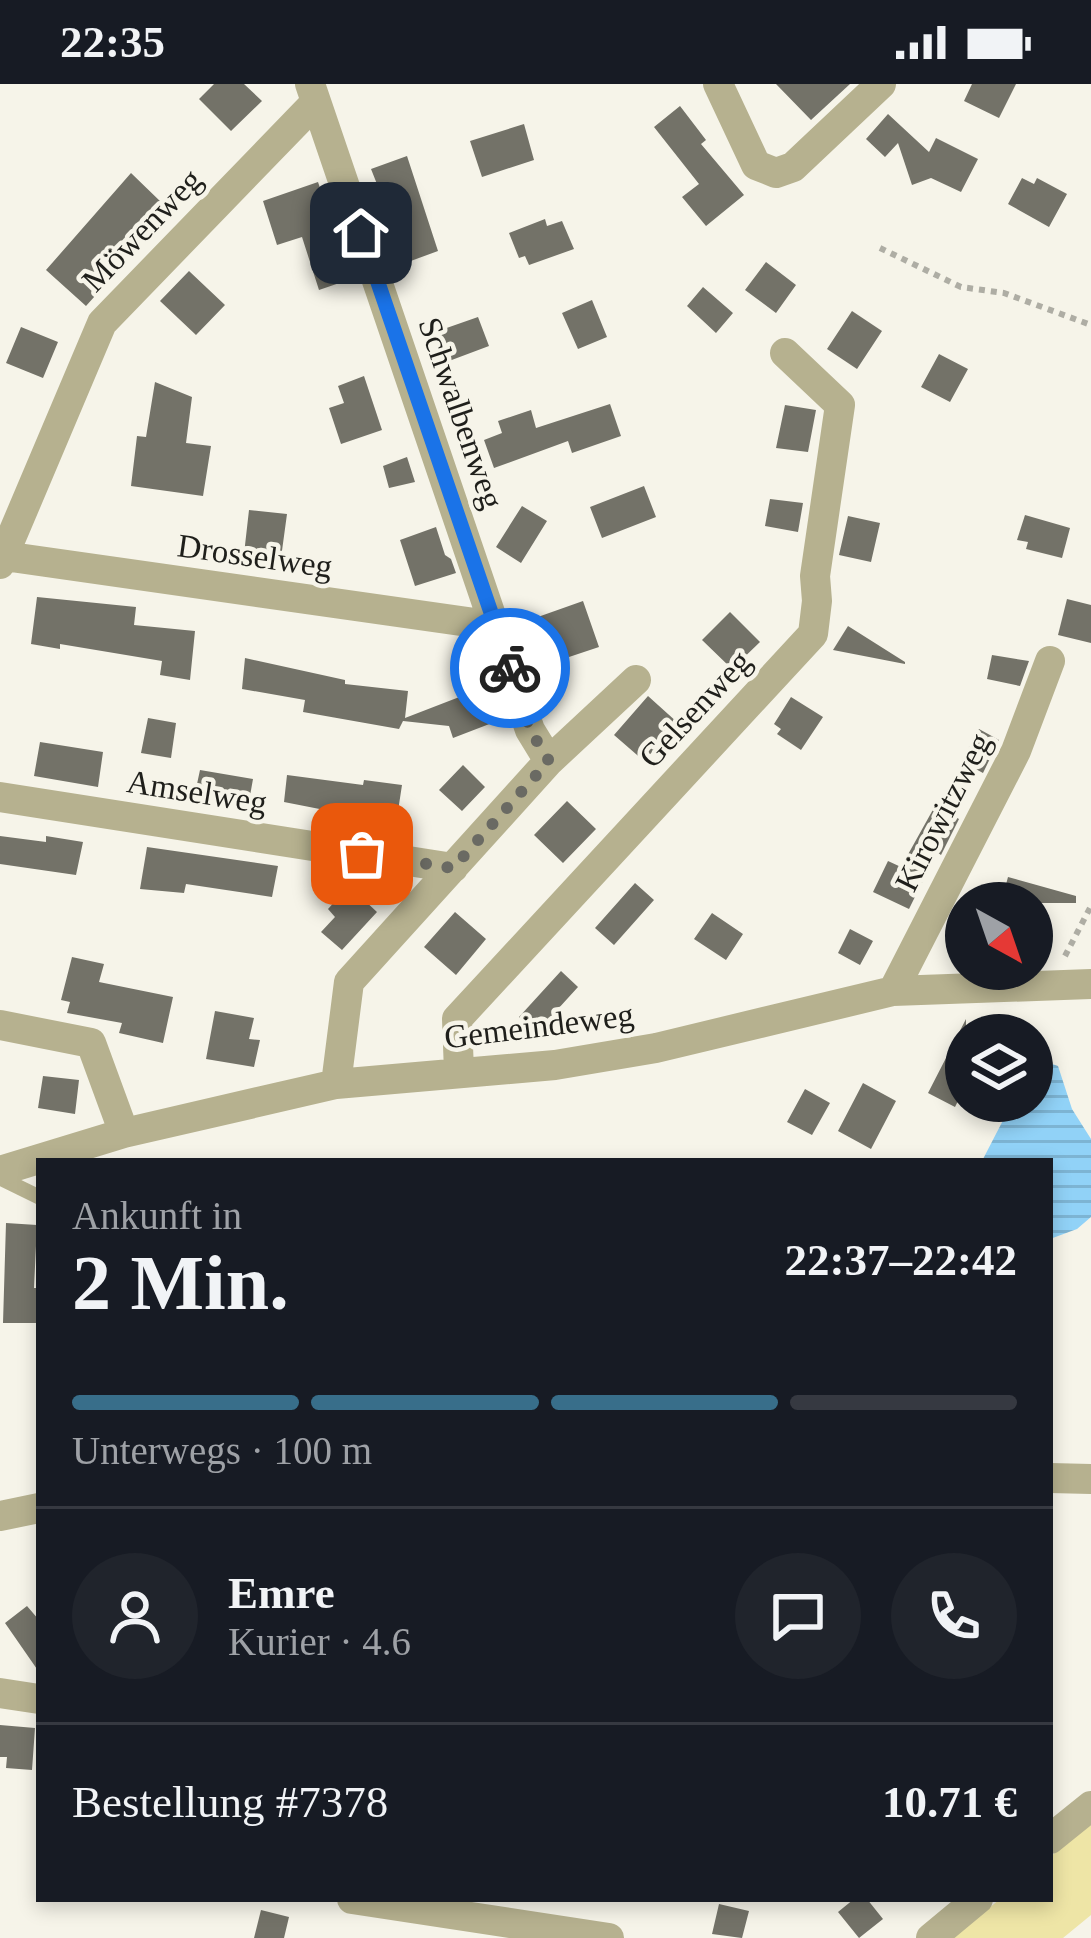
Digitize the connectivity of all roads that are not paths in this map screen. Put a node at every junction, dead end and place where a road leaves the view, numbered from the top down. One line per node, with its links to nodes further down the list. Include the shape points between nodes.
1 (718, 84): 2 (street, via 756,165 776,173 793,167)
2 (881, 84)
3 (313, 93): 5 (street, Möwenweg, via 102,322); 6 (street, Schwalbenweg)
4 (785, 353): 15 (street, Gelsenweg, via 840,405 813,634 458,1019)
5 (2, 560): 6 (street, Drosselweg)
6 (496, 626): 9 (street, Schwalbenweg, via 530,730)
7 (1050, 661): 13 (street, Kirowitzweg, via 1016,751)
8 (636, 680): 9 (street)
9 (549, 761): 11 (street)
10 (0, 797): 11 (street, Amselweg)
11 (453, 868): 16 (street, via 349,982)
12 (1091, 984): 13 (street, Gemeindeweg)
13 (893, 991): 15 (street, Gemeindeweg, via 656,1048)
14 (0, 1024): 17 (street, via 92,1043)
15 (459, 1072): 16 (street, Gemeindeweg)
16 (336, 1084): 17 (street, Gemeindeweg)
17 (124, 1133): 18 (street, Gemeindeweg)
18 (48, 1158)
19 (36, 1162): 20 (street, Gemeindeweg)
20 (0, 1174): 21 (lane)
21 (36, 1195)
22 (1053, 1478): 23 (street)
23 (1091, 1479)
24 (36, 1509): 25 (street)
25 (0, 1516)
26 (0, 1693): 27 (street)
27 (36, 1699)
28 (1091, 1805): 29 (street)
29 (1056, 1824)
30 (372, 1902): 32 (street)
31 (974, 1902): 33 (street)
32 (609, 1938)
33 (931, 1938)

